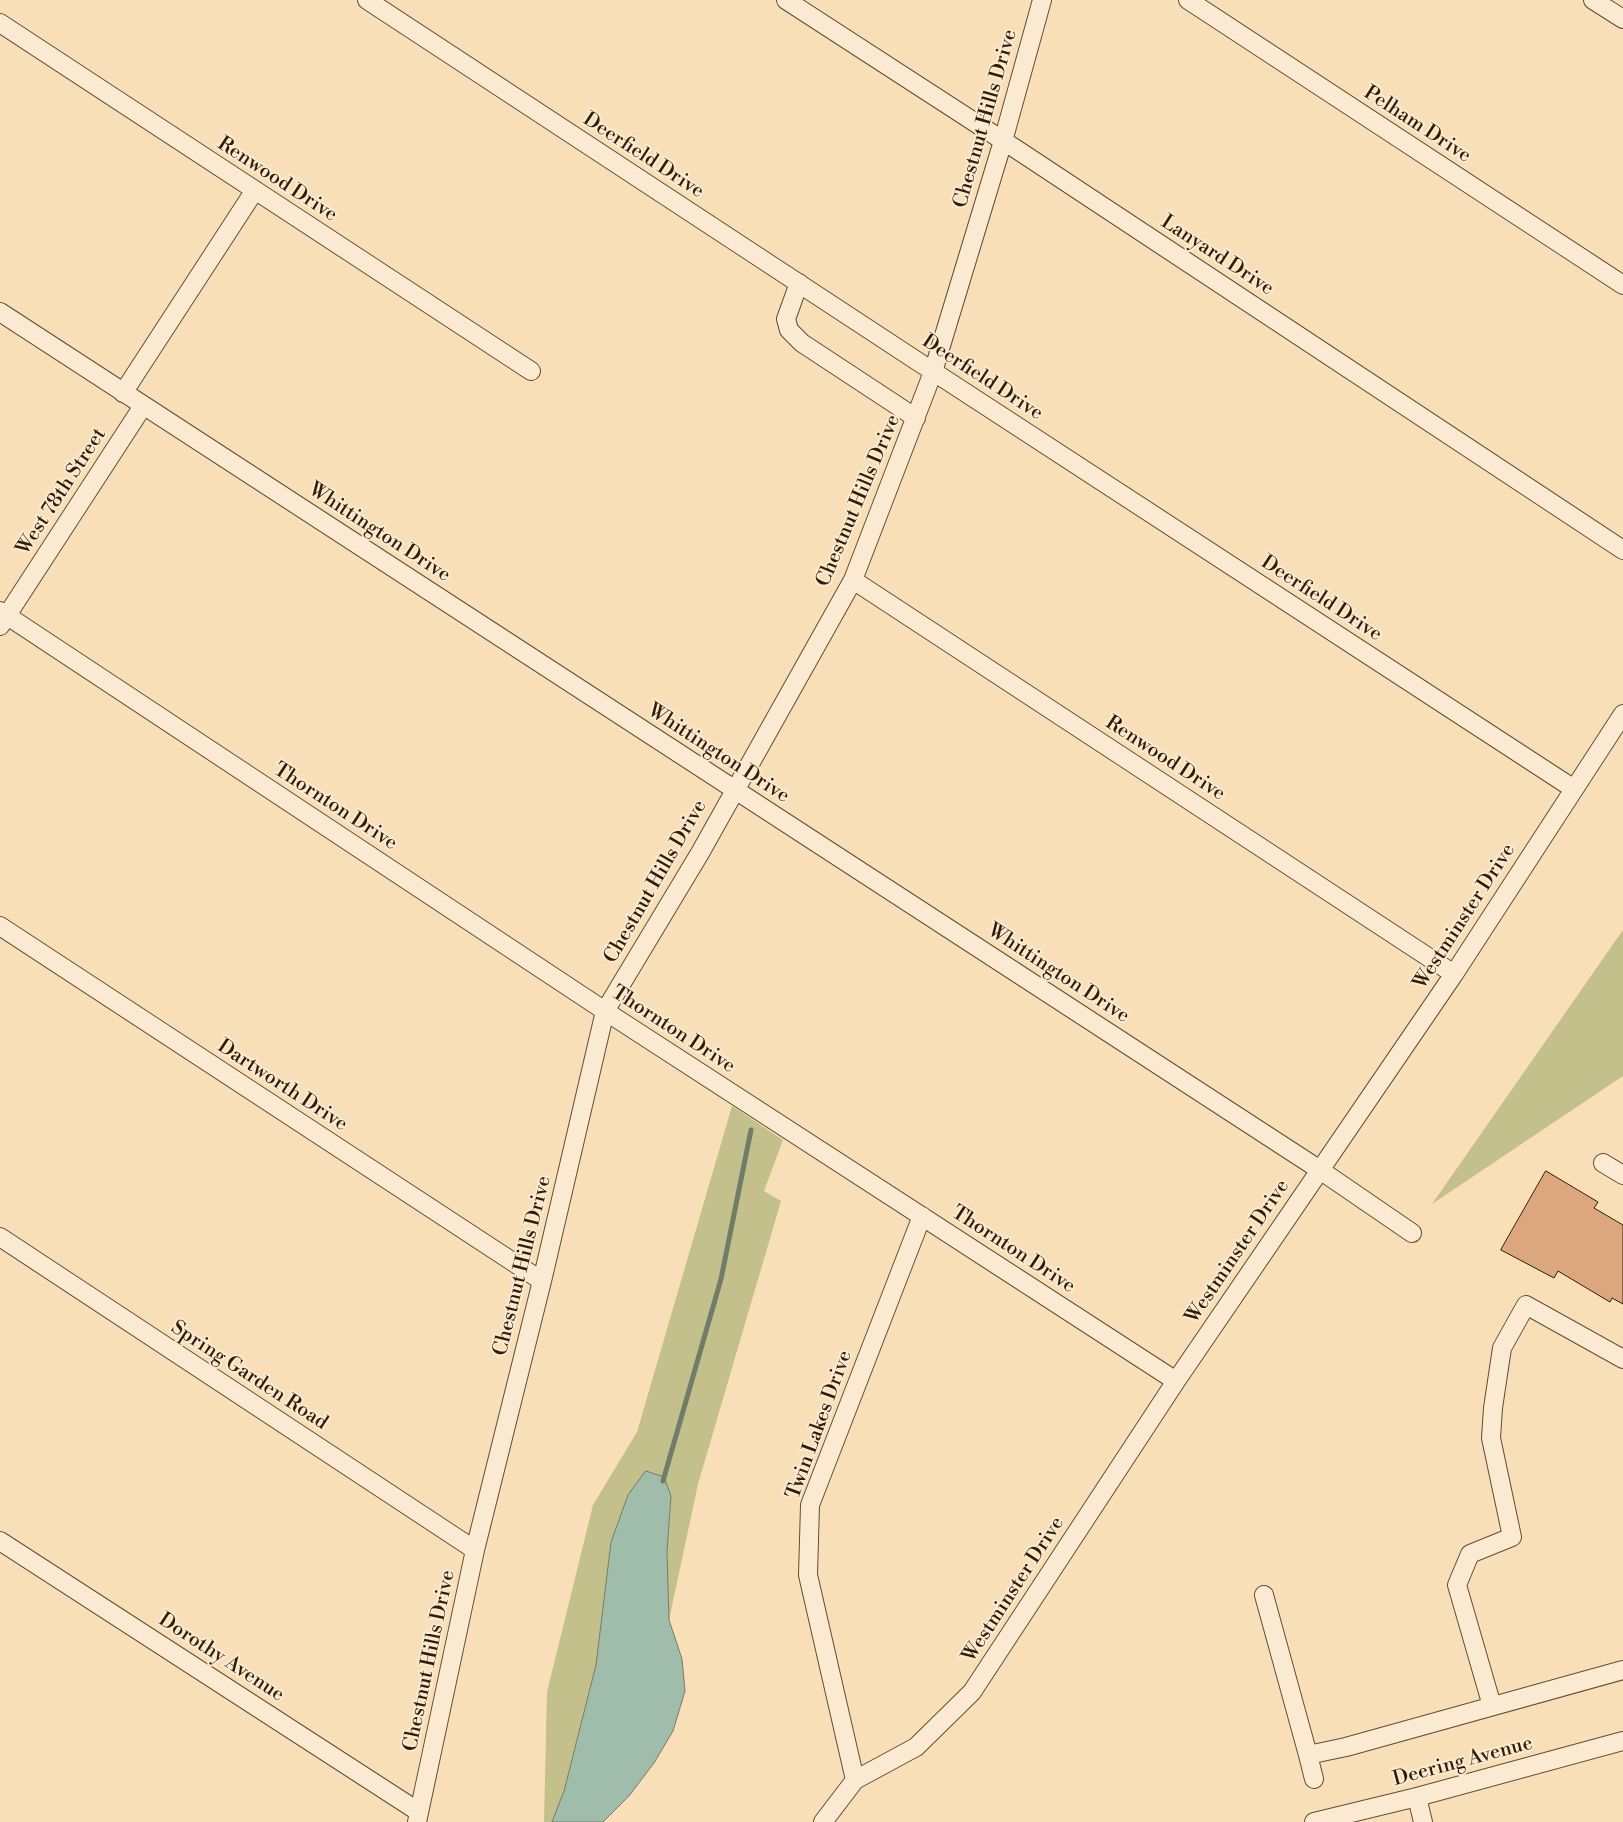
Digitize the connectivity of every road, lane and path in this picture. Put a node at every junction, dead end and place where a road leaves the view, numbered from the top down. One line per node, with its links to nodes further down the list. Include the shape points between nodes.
1 (367, 0): 10 (street, Deerfield Drive)
2 (786, 0): 8 (street, Lanyard Drive)
3 (1042, 0): 8 (street, Chestnut Hills Drive)
4 (1188, 0): 11 (street, Pelham Drive)
5 (1593, 0): 6 (street)
6 (1623, 20)
7 (0, 23): 9 (street, Renwood Drive)
8 (1002, 141): 14 (street, Chestnut Hills Drive); 18 (street, Lanyard Drive)
9 (255, 190): 13 (street, Renwood Drive); 15 (street)
10 (799, 283): 14 (street, Deerfield Drive); 17 (street, via 786,319 789,330 802,343)
11 (1623, 285)
12 (0, 312): 15 (street, Whittington Drive)
13 (531, 371)
14 (933, 372): 17 (street, Chestnut Hills Drive); 23 (street, Deerfield Drive)
15 (123, 393): 16 (street, Whittington Drive)
16 (143, 406): 20 (street, West 78th Street); 22 (street, Whittington Drive)
17 (916, 418): 19 (street, Chestnut Hills Drive)
18 (1623, 550)
19 (852, 580): 22 (street, Chestnut Hills Drive); 25 (street, Renwood Drive)
20 (2, 617): 26 (street, Thornton Drive)
21 (1623, 714): 23 (street, Westminster Drive)
22 (734, 789): 26 (street, Chestnut Hills Drive, via 700,853); 28 (street, Whittington Drive)
23 (1574, 789): 25 (street, Westminster Drive)
24 (0, 926): 33 (street, Dartworth Drive)
25 (1454, 974): 28 (street, Westminster Drive)
26 (605, 1011): 30 (street, Thornton Drive); 33 (street, Chestnut Hills Drive)
27 (1603, 1163): 29 (street)
28 (1320, 1170): 31 (street, Whittington Drive); 35 (street, Westminster Drive)
29 (1623, 1175)
30 (922, 1216): 35 (street, Thornton Drive); 44 (street, Twin Lakes Drive, via 810,1506 808,1575)
31 (1412, 1233)
32 (0, 1237): 37 (street, Spring Garden Road)
33 (542, 1281): 37 (street, Chestnut Hills Drive)
34 (1623, 1359): 40 (street, via 1526,1304 1502,1348 1491,1438 1512,1537 1470,1554 1458,1585)
35 (1176, 1381): 44 (street, Westminster Drive, via 972,1692 916,1748)
36 (0, 1541): 46 (street, Dorothy Avenue)
37 (475, 1550): 46 (street, Chestnut Hills Drive)
38 (1264, 1595): 42 (street)
39 (1623, 1670): 40 (street)
40 (1492, 1706): 42 (street)
41 (1623, 1740): 45 (street, Deering Avenue)
42 (1308, 1755): 43 (street)
43 (1314, 1779)
44 (855, 1780): 47 (street)
45 (1417, 1797): 48 (street, Deering Avenue); 49 (street)
46 (418, 1817)
47 (823, 1822)
48 (1314, 1822)
49 (1423, 1822)

